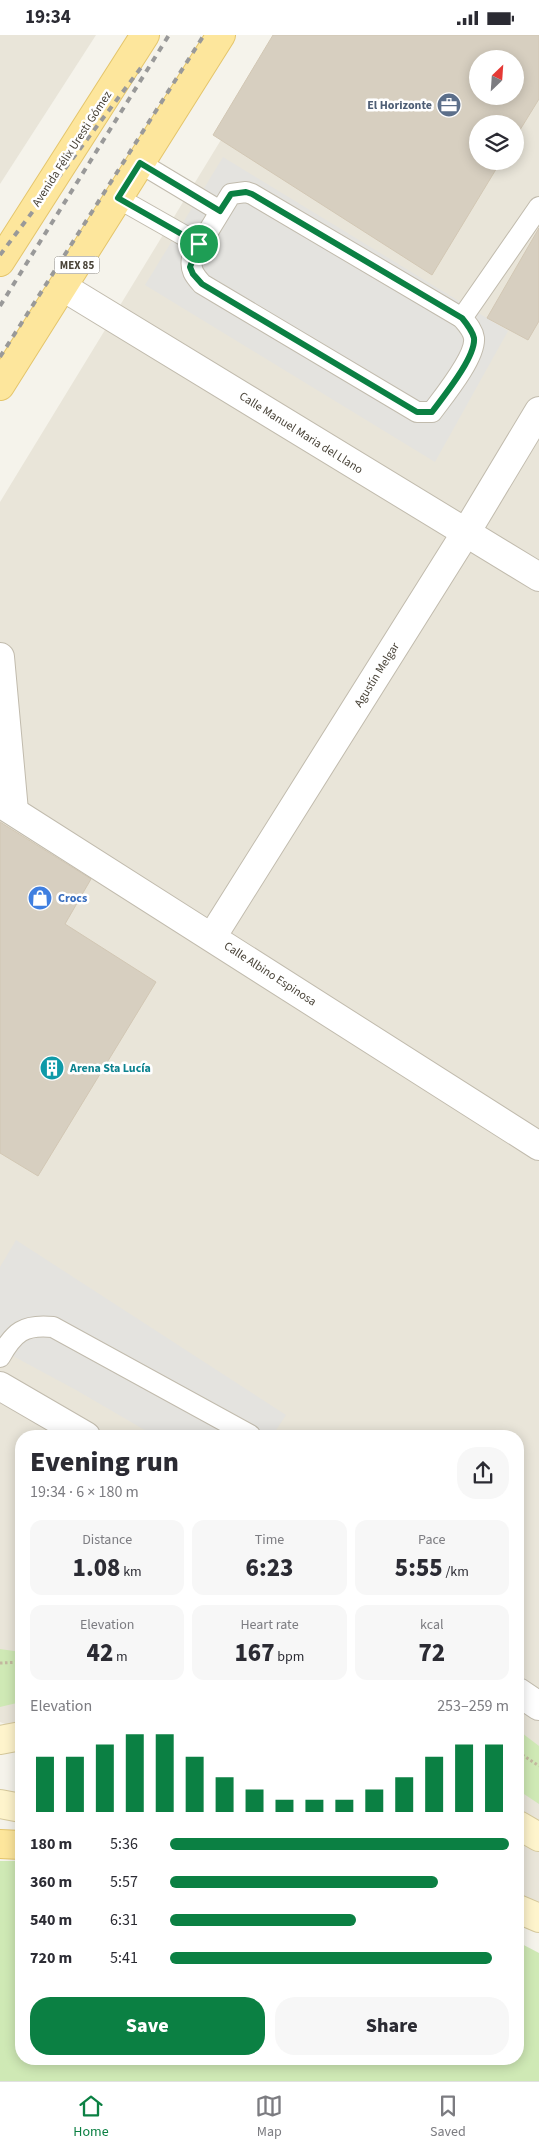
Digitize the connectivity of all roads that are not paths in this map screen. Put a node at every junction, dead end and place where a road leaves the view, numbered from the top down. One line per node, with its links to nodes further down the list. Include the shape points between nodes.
1 (145, 35): 7 (main road, Avenida Félix Uresti Gómez)
2 (221, 35): 3 (main road, MEX 85)
3 (140, 163): 4 (main road, MEX 85); 6 (lane)
4 (118, 198): 8 (lane); 9 (main road, MEX 85)
5 (539, 207): 10 (lane)
6 (220, 211): 8 (lane); 10 (lane, via 231,194 252,194)
7 (5, 244)
8 (199, 244): 10 (lane, via 190,267 202,284 417,412 432,412 470,357 474,338)
9 (63, 287): 11 (main road, MEX 85); 13 (street, Calle Manuel Maria del Llano)
10 (462, 318)
11 (0, 386)
12 (539, 411): 13 (street, Agustín Melgar)
13 (465, 534): 14 (street, Calle Manuel Maria del Llano); 17 (street, Agustín Melgar)
14 (539, 577)
15 (0, 657): 16 (street)
16 (7, 807): 17 (street, Calle Albino Espinosa)
17 (212, 937): 18 (street, Calle Albino Espinosa)
18 (539, 1146)
19 (0, 1357): 22 (lane, via 19,1331 34,1325 53,1327)
20 (0, 1386): 21 (street)
21 (76, 1430)
22 (241, 1430)
23 (524, 1696): 24 (street)
24 (539, 1706)
25 (15, 1737): 26 (main road)
26 (0, 1740)
27 (0, 1805): 28 (main road)
28 (15, 1807)
29 (524, 1828): 30 (main road)
30 (539, 1837)
31 (0, 1844): 32 (main road)
32 (15, 1845)
33 (524, 1912): 34 (main road)
34 (539, 1918)

